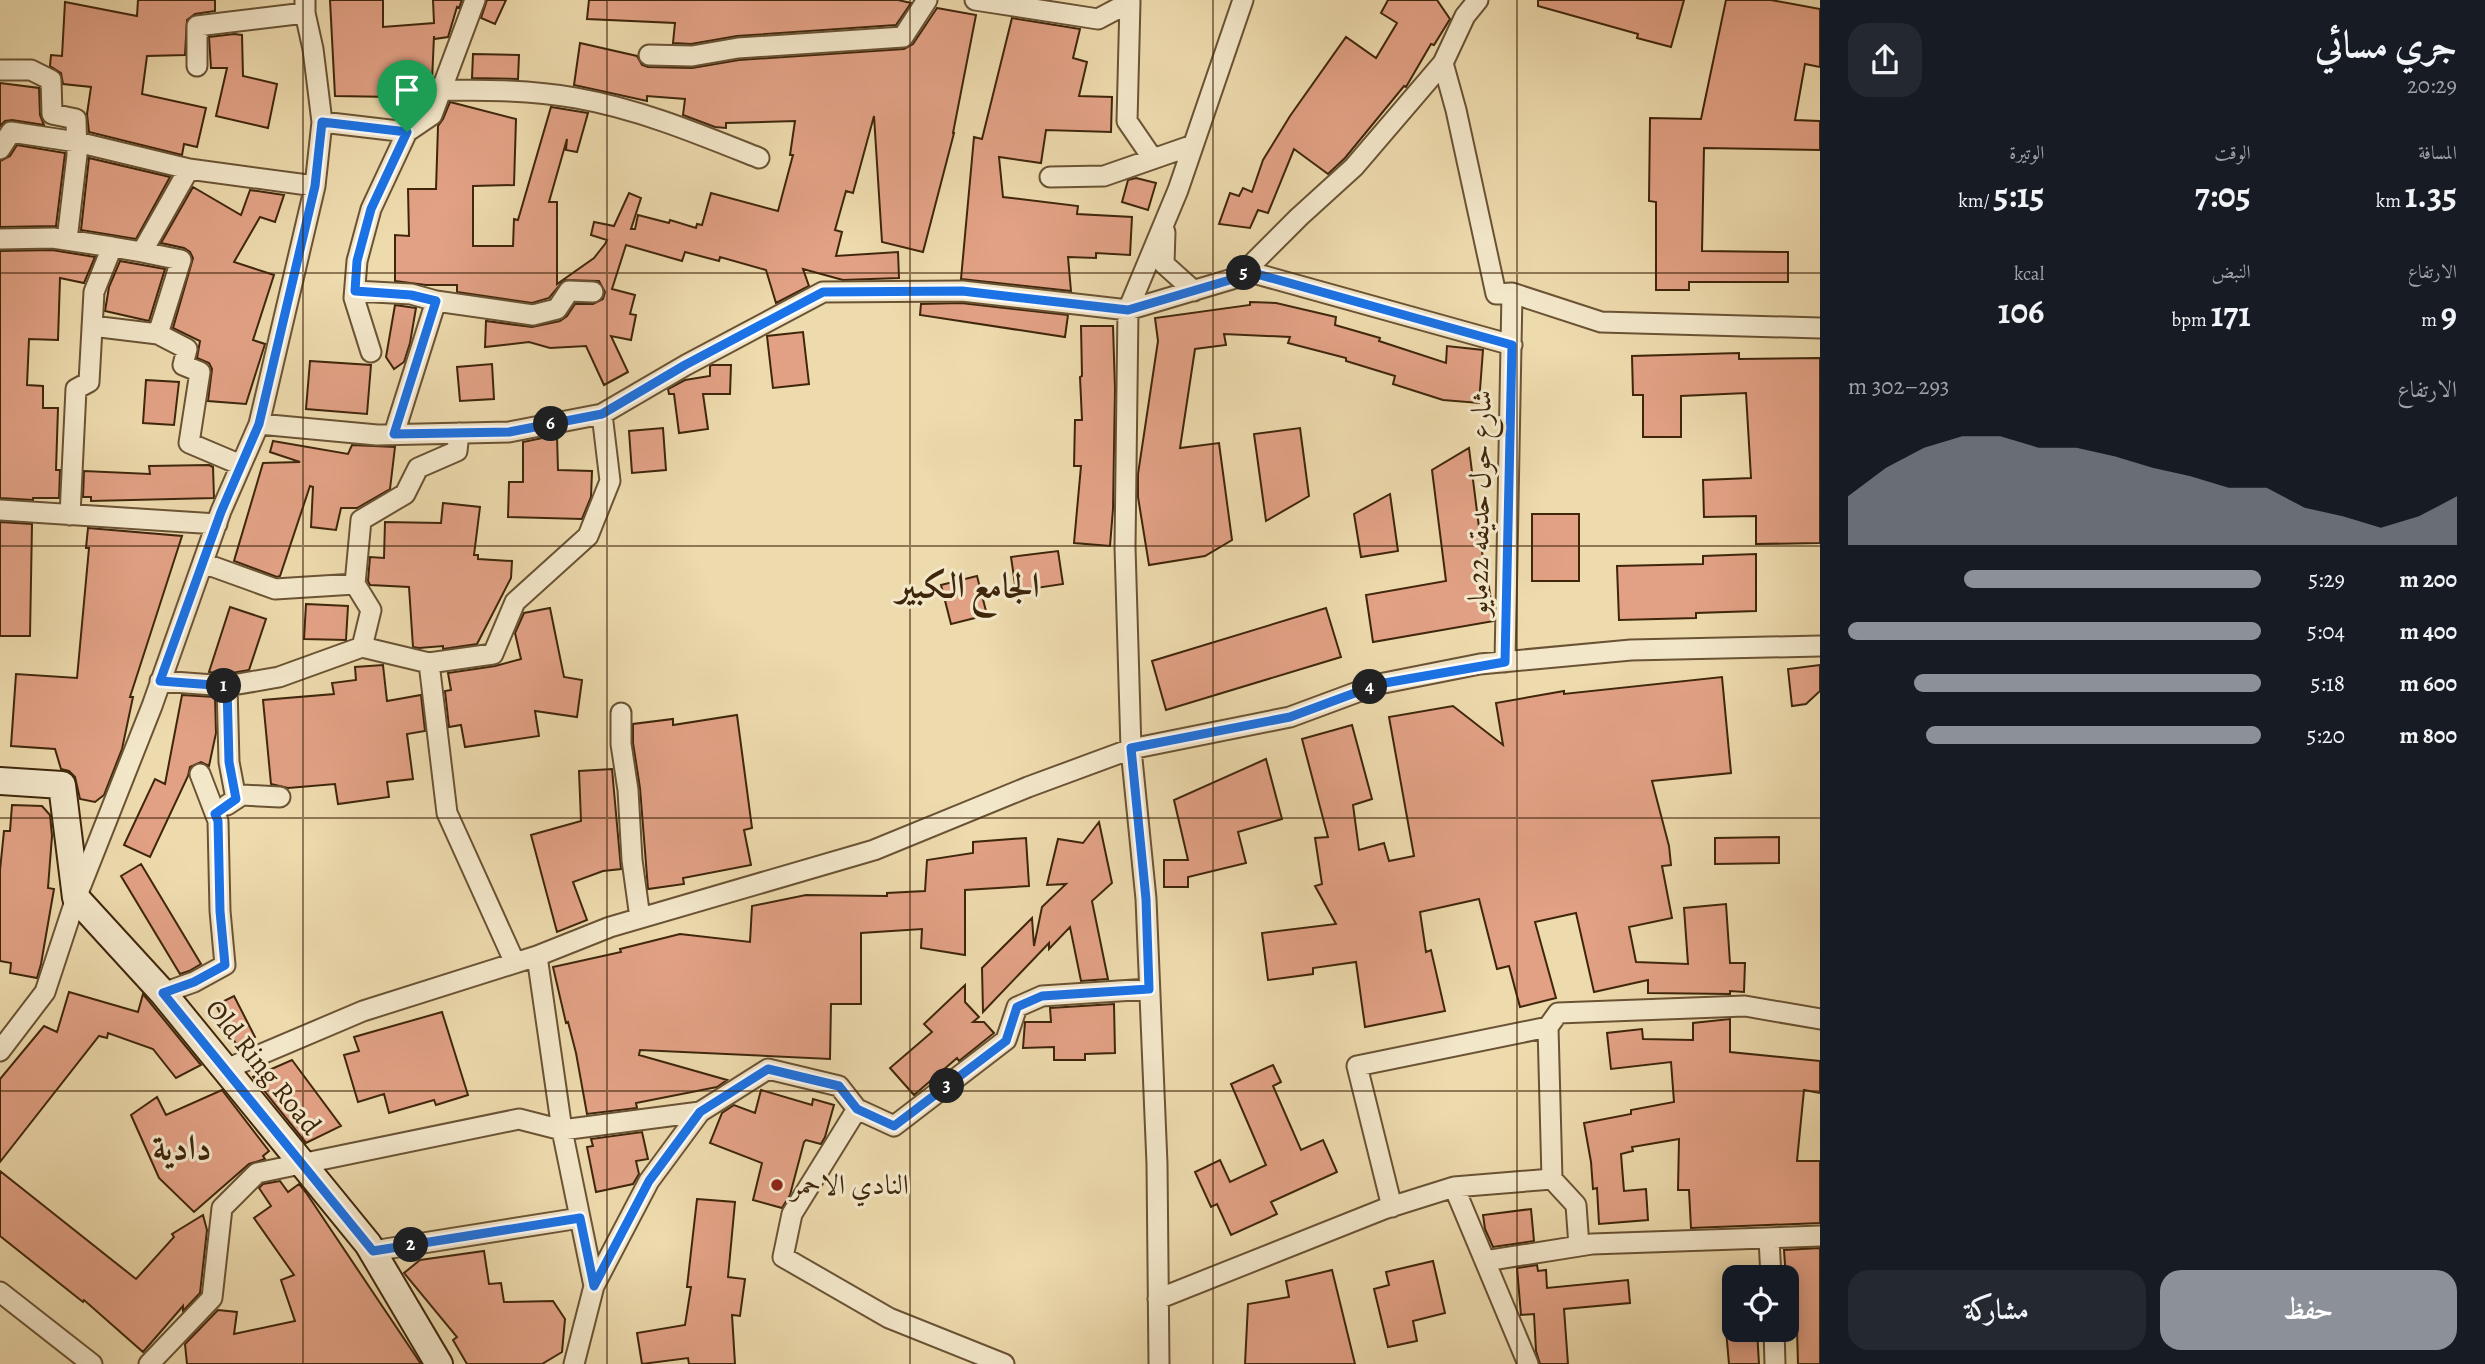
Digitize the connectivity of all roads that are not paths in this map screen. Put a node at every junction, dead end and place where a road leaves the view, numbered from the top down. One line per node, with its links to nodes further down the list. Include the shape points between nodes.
1 (475, 0): 13 (street)
2 (927, 0): 9 (street, via 903,37 738,48 692,56)
3 (975, 0): 6 (street, via 1098,19)
4 (1243, 0): 17 (street)
5 (1478, 0): 8 (street)
6 (1130, 1): 20 (street, via 1127,121)
7 (305, 7): 11 (street, via 197,26); 14 (street)
8 (1461, 8): 10 (street)
9 (649, 55)
10 (1443, 63): 29 (street, via 1354,167); 33 (street, via 1496,294)
11 (197, 66)
12 (0, 70): 16 (street, via 31,70 51,80 52,114 76,119)
13 (442, 90): 15 (street, via 432,115); 19 (street, via 501,90 576,98 670,122)
14 (322, 122): 15 (street); 23 (street)
15 (407, 132): 30 (street, via 371,209 357,261)
16 (76, 142): 18 (street, via 11,132); 21 (street); 26 (street)
17 (1193, 145): 20 (street); 24 (street)
18 (0, 149)
19 (759, 158)
20 (1153, 159): 22 (street, via 1104,176)
21 (189, 169): 23 (street); 28 (street)
22 (1050, 177)
23 (315, 186): 42 (street)
24 (1165, 220): 31 (street, via 1164,264); 35 (street)
25 (0, 239): 26 (street)
26 (67, 240): 27 (street)
27 (112, 247): 28 (street); 36 (street, via 94,292)
28 (142, 252): 38 (street, via 181,260)
29 (1246, 271): 31 (street); 39 (street)
30 (355, 291): 34 (street); 40 (street)
31 (1194, 291): 35 (street)
32 (593, 292): 34 (street, via 569,291 557,309 533,315)
33 (1512, 293): 37 (street, via 1601,322); 39 (street, شارع حول حديقه 22مايو)
34 (436, 301): 44 (street)
35 (1128, 310): 41 (street, via 962,291 823,292); 58 (street, via 1125,547)
36 (92, 326): 38 (street); 47 (street, via 89,382 76,389)
37 (1820, 328)
38 (158, 334): 45 (street, via 187,349 183,365 200,372 189,443)
39 (1512, 345): 53 (street, شارع حول حديقه 22مايو)
40 (371, 352)
41 (602, 414): 43 (street, via 509,432); 54 (street, via 610,481 587,536 515,602 493,654)
42 (259, 424): 44 (street); 45 (street)
43 (459, 433): 44 (street); 50 (street, via 457,451 418,468 405,494 361,520)
44 (394, 434)
45 (241, 465): 48 (street)
46 (0, 510): 47 (street)
47 (70, 515): 48 (street)
48 (217, 524): 49 (street)
49 (203, 563): 50 (street, via 275,589); 55 (street)
50 (355, 584): 52 (street, via 371,610)
51 (1820, 646): 53 (street, via 1631,650)
52 (362, 647): 54 (street); 56 (street, via 279,677)
53 (1505, 662): 58 (street, via 1379,684 1290,717)
54 (429, 663): 67 (street, via 447,813)
55 (160, 681): 56 (street); 64 (street)
56 (227, 686): 62 (street, via 229,762)
57 (621, 713): 65 (street)
58 (1131, 748): 65 (street, via 874,850); 68 (street, via 1146,899)
59 (201, 774): 63 (street)
60 (0, 781): 64 (street, via 62,785)
61 (280, 797): 62 (street, via 242,795)
62 (236, 799): 63 (street)
63 (215, 814): 69 (street, via 225,965)
64 (76, 898): 69 (street, Old Ring Road); 72 (street, via 46,992)
65 (640, 918): 66 (street)
66 (537, 956): 67 (street); 76 (street)
67 (515, 963): 73 (street, via 363,1011)
68 (1149, 989): 74 (street, via 1042,996 1017,1007 1006,1041 894,1126); 90 (street)
69 (163, 993): 73 (street, Old Ring Road)
70 (1820, 1019): 71 (street, via 1745,1006 1558,1013)
71 (1548, 1027): 78 (street); 80 (street, via 1357,1066)
72 (0, 1051)
73 (224, 1070): 77 (street, Old Ring Road)
74 (857, 1109): 75 (street, via 839,1086 768,1069); 96 (street, via 792,1214 783,1257 890,1318)
75 (700, 1112): 76 (street); 88 (street, via 649,1181)
76 (562, 1130): 77 (street, via 519,1119); 81 (street)
77 (302, 1164): 85 (street, Old Ring Road); 93 (street, via 257,1173 222,1208 212,1298)
78 (1552, 1179): 79 (street); 84 (street, via 1576,1205)
79 (1454, 1187): 80 (street); 86 (street)
80 (1392, 1206): 90 (street)
81 (580, 1218): 85 (street); 88 (street)
82 (1820, 1236): 83 (street)
83 (1769, 1238): 84 (street); 87 (street)
84 (1579, 1245): 86 (street)
85 (373, 1251): 94 (street, Old Ring Road)
86 (1485, 1261): 98 (street)
87 (1770, 1265)
88 (594, 1286): 95 (street)
89 (0, 1292): 92 (street)
90 (1158, 1299): 97 (street)
91 (1774, 1342): 99 (street)
92 (92, 1364)
93 (149, 1364)
94 (439, 1364)
95 (573, 1364)
96 (1004, 1364)
97 (1159, 1364)
98 (1528, 1364)
99 (1775, 1364)

